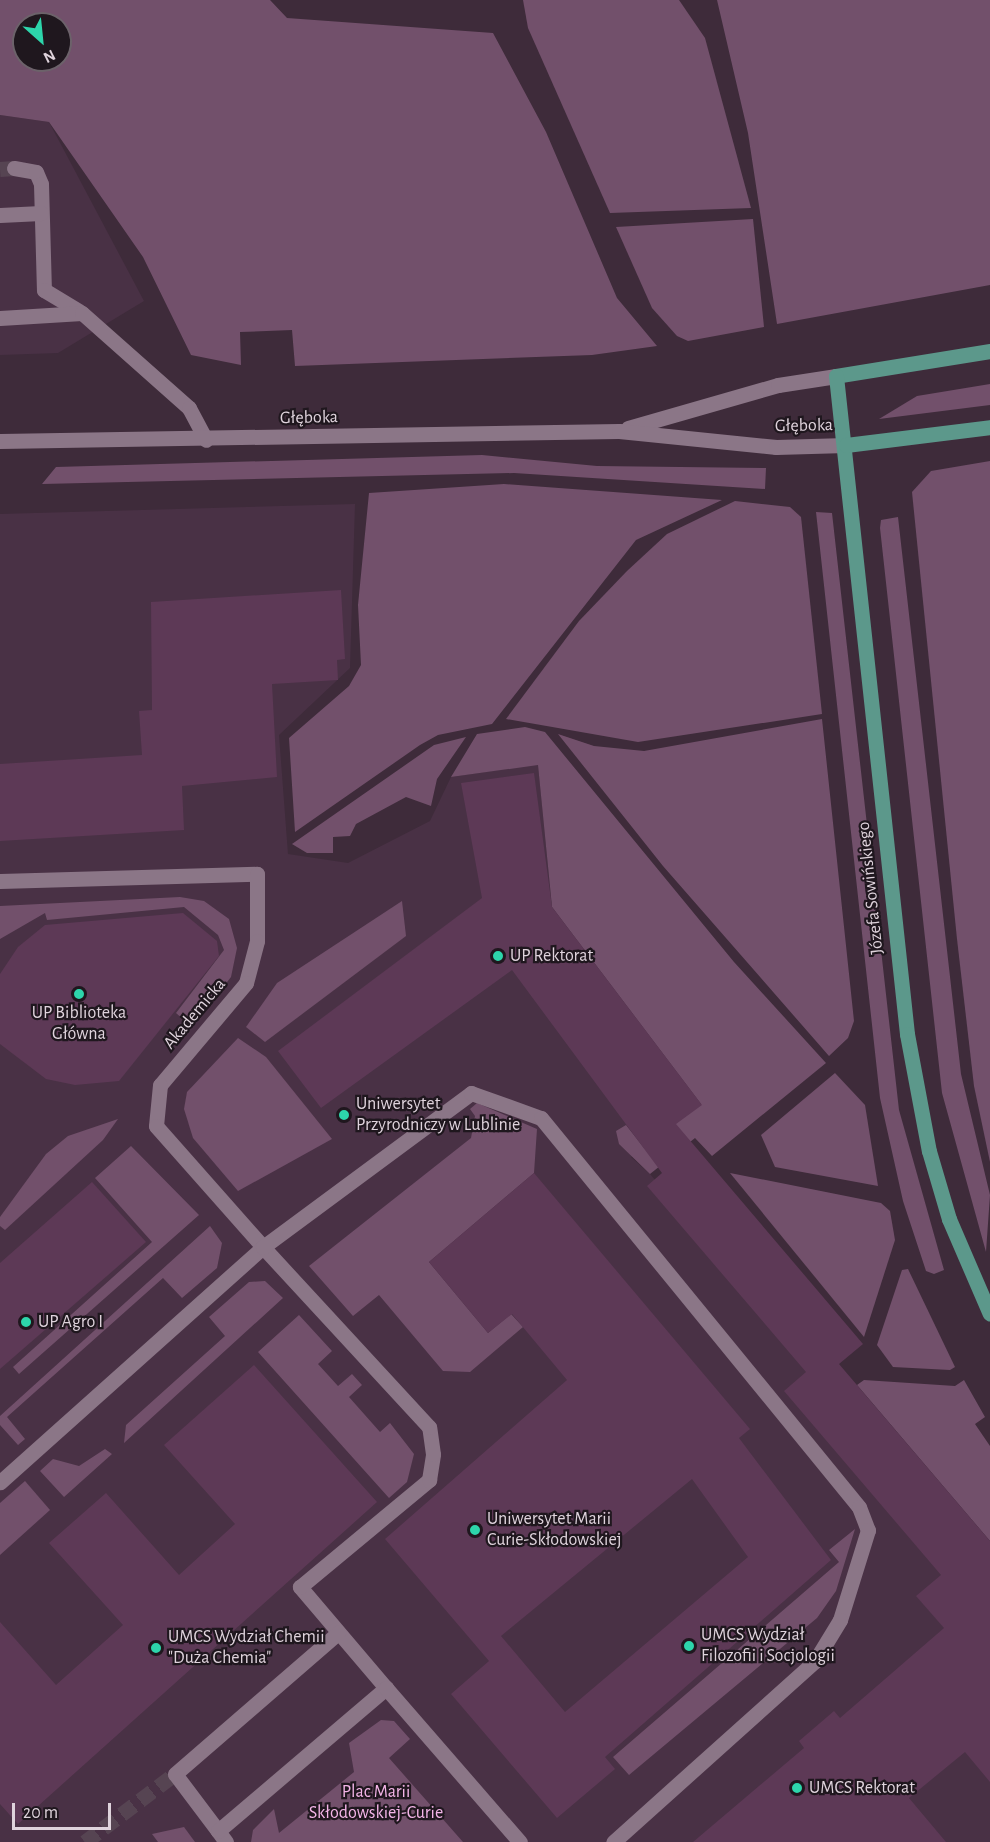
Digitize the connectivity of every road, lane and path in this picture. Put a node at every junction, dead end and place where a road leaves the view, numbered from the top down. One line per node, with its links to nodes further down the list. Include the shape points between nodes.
1 (14, 168): 2 (street, via 36,172)
2 (41, 213): 3 (street); 4 (street, via 44,290)
3 (0, 215)
4 (82, 313): 5 (street); 10 (street, via 189,408)
5 (0, 318)
6 (990, 351): 7 (main road, Głęboka)
7 (836, 376): 9 (street, Głęboka, via 778,386); 12 (main road, Głęboka)
8 (990, 427): 12 (main road, Głęboka)
9 (619, 431): 10 (street, Głęboka); 12 (street, Głęboka, via 776,447)
10 (206, 440): 11 (street, Głęboka)
11 (0, 441)
12 (846, 445): 15 (main road, Józefa Sowińskiego, via 907,1034 932,1162)
13 (0, 881): 14 (street, Akademicka, via 257,874 257,941 246,983 160,1086 156,1126)
14 (263, 1246): 16 (street); 17 (street, via 429,1427 433,1454 429,1480 300,1587); 21 (street, via 471,1093 541,1118 607,1204 859,1507 868,1530 840,1620 815,1661)
15 (990, 1314)
16 (0, 1482)
17 (338, 1633): 18 (street); 19 (street, via 175,1774)
18 (386, 1688): 19 (street); 20 (street)
19 (222, 1837)
20 (520, 1842)
21 (613, 1842)

